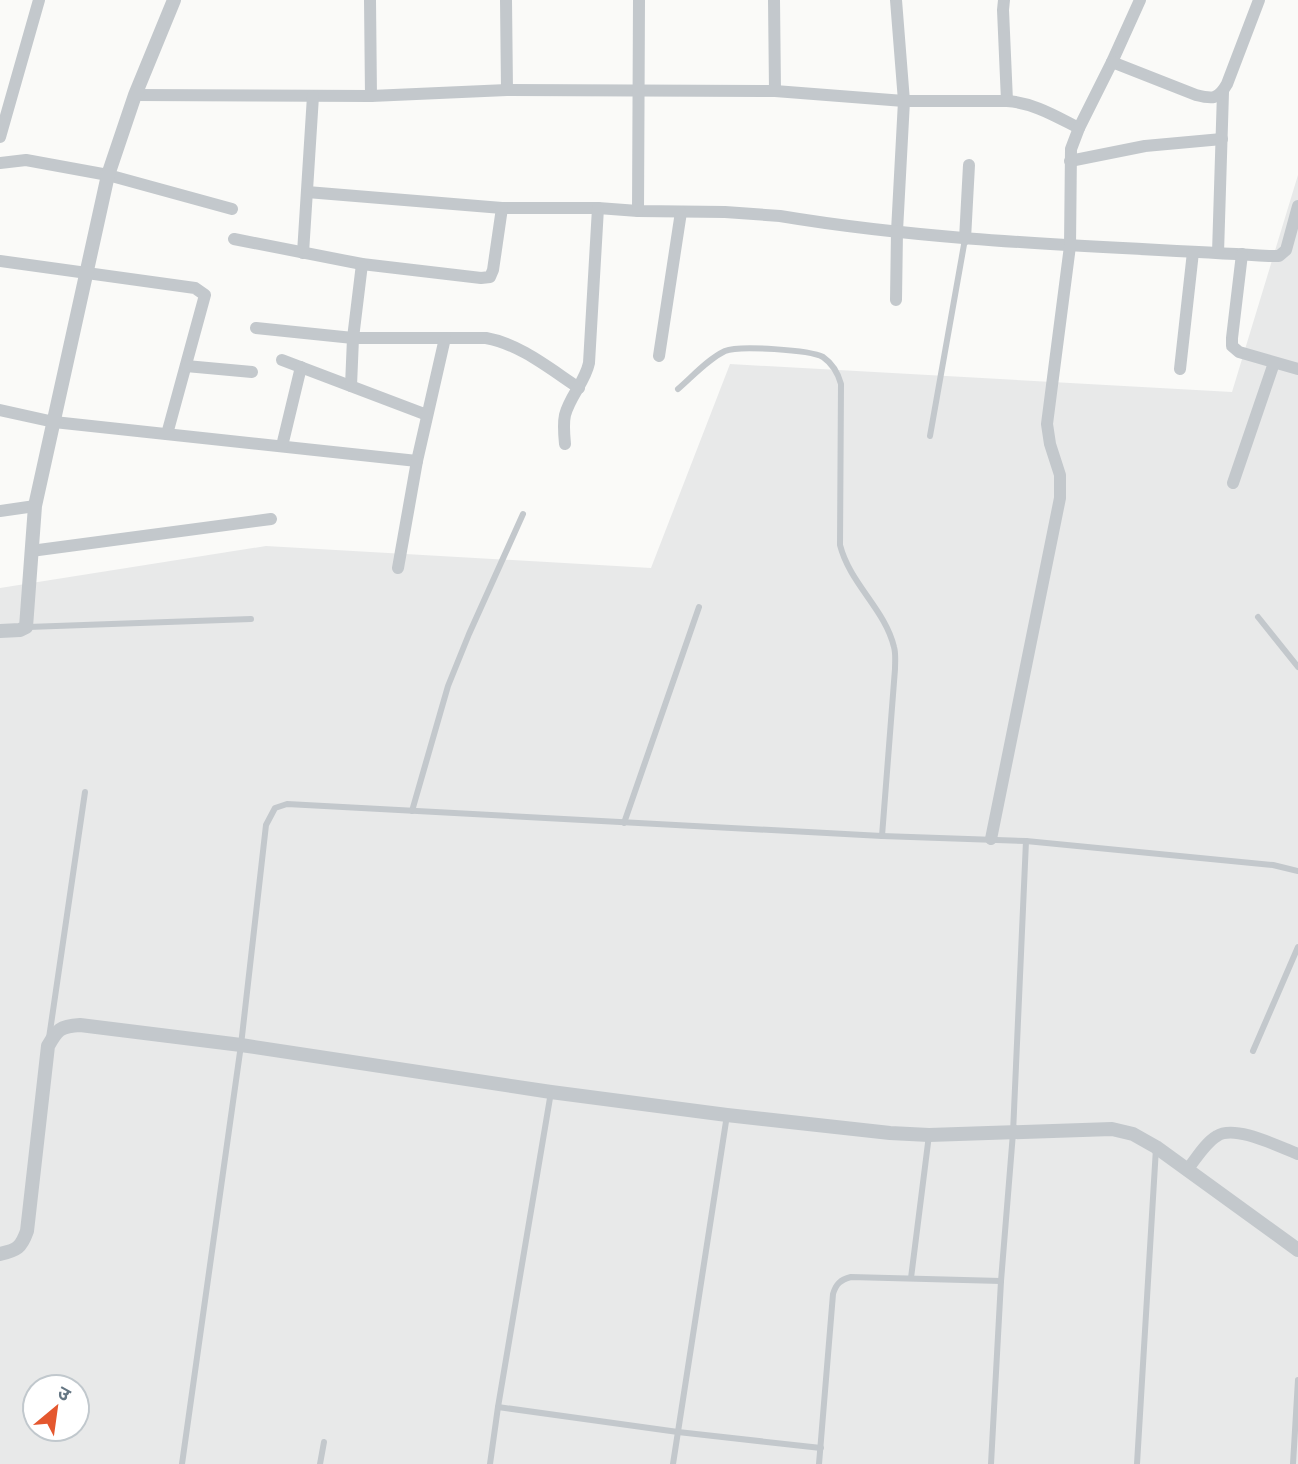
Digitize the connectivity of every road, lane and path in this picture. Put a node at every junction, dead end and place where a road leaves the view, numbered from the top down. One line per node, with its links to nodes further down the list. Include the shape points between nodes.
1 (39, 0): 22 (street)
2 (174, 0): 16 (street)
3 (370, 0): 18 (street)
4 (506, 0): 12 (street)
5 (639, 0): 13 (street)
6 (774, 0): 14 (street)
7 (896, 0): 19 (street)
8 (1004, 0): 20 (street)
9 (1140, 0): 11 (street)
10 (1259, 0): 15 (street)
11 (1112, 62): 15 (street, via 1207,98); 21 (street)
12 (507, 90): 13 (street); 18 (street)
13 (640, 91): 14 (street); 33 (street)
14 (775, 91): 19 (street)
15 (1223, 92): 23 (street)
16 (135, 95): 17 (street); 27 (street)
17 (313, 96): 18 (street); 28 (street)
18 (372, 96)
19 (904, 101): 20 (street); 35 (street)
20 (1007, 101): 21 (street, via 1022,102)
21 (1079, 128): 24 (street)
22 (0, 137)
23 (1222, 138): 24 (street, via 1144,146); 41 (street)
24 (1070, 161): 38 (street)
25 (0, 163): 27 (street, via 26,160)
26 (969, 165): 37 (street)
27 (108, 175): 32 (street); 45 (street)
28 (307, 192): 30 (street); 40 (street)
29 (1298, 206): 42 (street, via 1286,250 1279,256)
30 (502, 208): 31 (street); 44 (street, via 490,277)
31 (598, 208): 33 (street); 59 (street, via 589,363)
32 (232, 209)
33 (638, 211): 34 (street)
34 (681, 212): 35 (street, via 780,216); 50 (street)
35 (897, 231): 37 (street); 46 (street)
36 (234, 239): 40 (street)
37 (965, 239): 38 (street); 65 (lane)
38 (1070, 246): 39 (street); 86 (street, via 1047,424 1060,475 1060,498)
39 (1193, 252): 41 (street); 55 (street)
40 (303, 253): 44 (street)
41 (1218, 253): 42 (street)
42 (1242, 254): 52 (street, via 1232,346)
43 (0, 261): 45 (street)
44 (362, 264): 48 (street)
45 (85, 273): 53 (street, via 201,291 204,303); 63 (street)
46 (896, 300)
47 (256, 328): 48 (street)
48 (354, 338): 49 (street); 58 (street)
49 (445, 338): 59 (street, via 486,338 510,344); 62 (street)
50 (659, 356)
51 (282, 360): 54 (street)
52 (1274, 363): 56 (street); 69 (street)
53 (186, 366): 57 (street); 64 (street)
54 (301, 368): 58 (street); 67 (street)
55 (1180, 369)
56 (1298, 369)
57 (252, 372)
58 (351, 386): 62 (street)
59 (579, 388): 66 (street, via 564,419)
60 (678, 389): 85 (lane, via 732,349 809,353 831,363 838,374 843,556 875,606 895,649)
61 (0, 410): 63 (street)
62 (427, 415): 68 (street)
63 (54, 422): 64 (street); 70 (street)
64 (167, 434): 67 (street)
65 (930, 436)
66 (565, 444)
67 (282, 446): 68 (street)
68 (417, 461): 75 (street)
69 (1233, 483)
70 (35, 506): 71 (street); 74 (street)
71 (0, 511)
72 (523, 514): 83 (lane, via 448,686)
73 (271, 519): 74 (street)
74 (31, 551): 79 (street)
75 (398, 568)
76 (699, 607): 84 (lane)
77 (1258, 617): 81 (lane)
78 (251, 619): 79 (lane)
79 (26, 627): 80 (street)
80 (0, 631)
81 (1298, 667)
82 (85, 792): 91 (lane)
83 (412, 811): 84 (lane); 90 (lane, via 287,804 275,808 265,825)
84 (624, 822): 85 (lane)
85 (882, 836): 86 (lane)
86 (991, 839): 87 (lane)
87 (1026, 841): 88 (lane); 95 (lane)
88 (1298, 871)
89 (1298, 947): 92 (lane)
90 (241, 1045): 91 (street, via 80,1025 65,1026); 93 (street); 109 (lane)
91 (48, 1046): 101 (street, via 27,1231 17,1249)
92 (1254, 1051)
93 (551, 1092): 94 (street); 105 (lane)
94 (727, 1115): 96 (street); 106 (lane)
95 (1013, 1133): 96 (street); 97 (street, via 1112,1129); 103 (lane)
96 (929, 1135): 102 (lane)
97 (1156, 1147): 99 (street); 115 (lane)
98 (1298, 1154): 99 (street, via 1251,1136 1225,1132 1211,1141)
99 (1188, 1170): 100 (street)
100 (1298, 1250)
101 (0, 1254)
102 (911, 1278): 103 (lane); 108 (lane, via 850,1278 836,1285)
103 (1001, 1281): 114 (lane)
104 (1298, 1380): 116 (lane)
105 (498, 1407): 106 (lane); 111 (lane)
106 (678, 1432): 108 (lane); 112 (lane)
107 (324, 1442): 110 (lane)
108 (821, 1448): 113 (lane)
109 (182, 1464)
110 (320, 1464)
111 (490, 1464)
112 (673, 1464)
113 (820, 1464)
114 (991, 1464)
115 (1138, 1464)
116 (1293, 1464)

